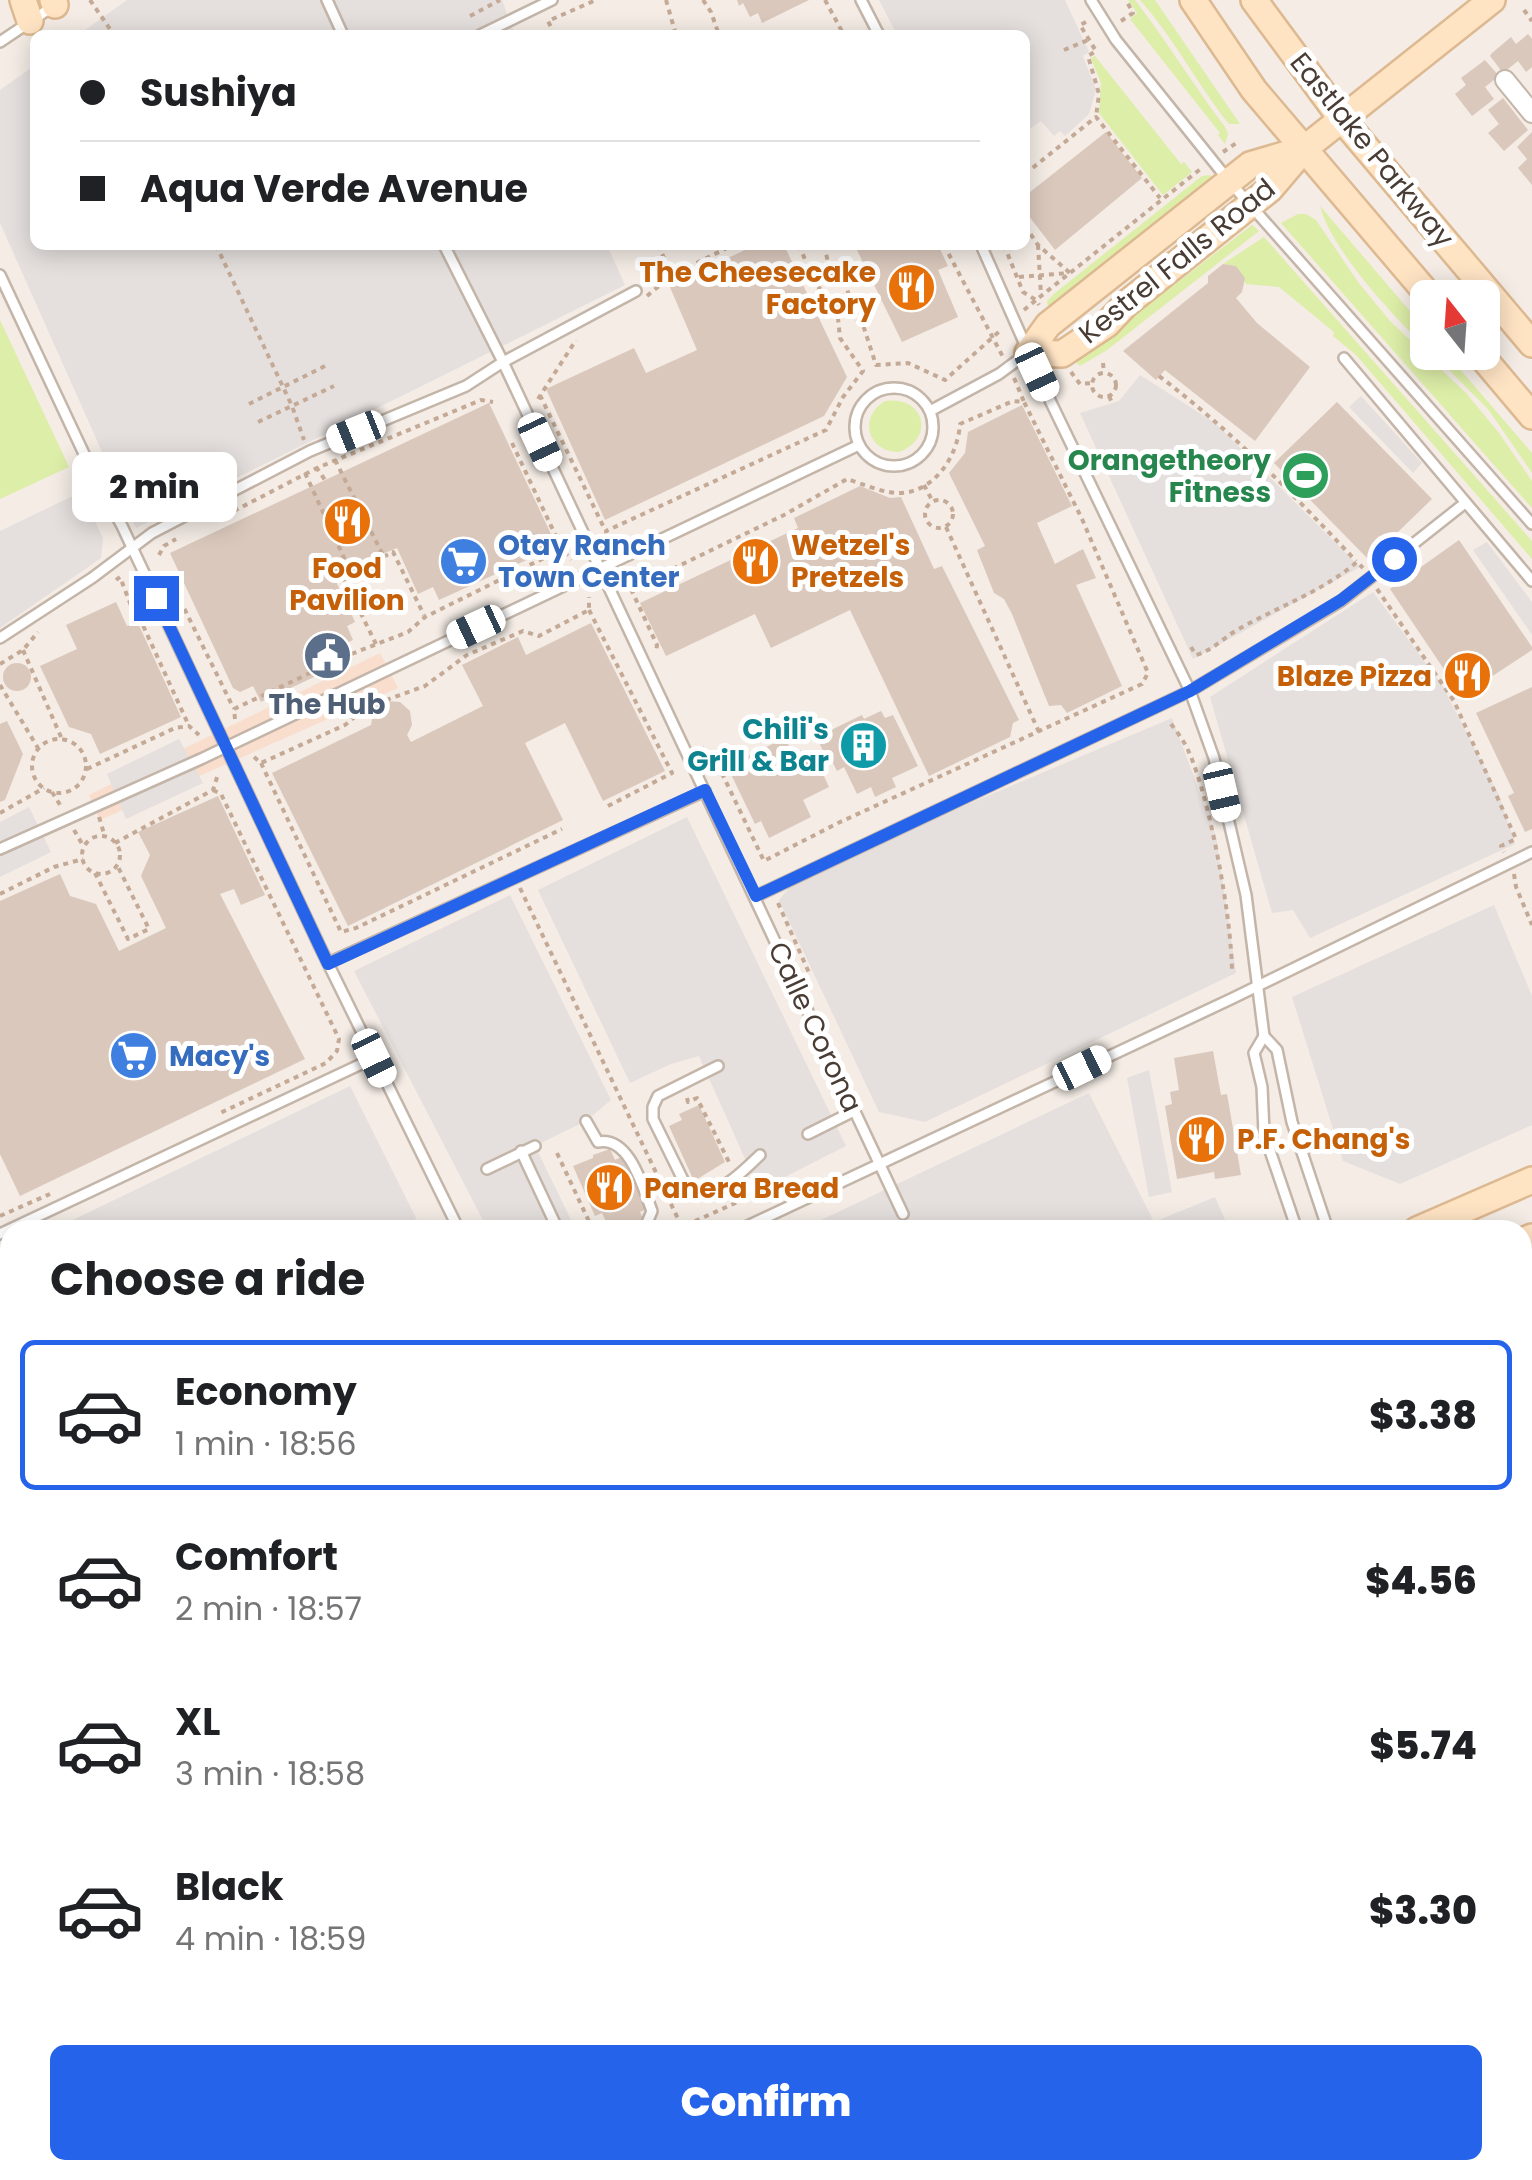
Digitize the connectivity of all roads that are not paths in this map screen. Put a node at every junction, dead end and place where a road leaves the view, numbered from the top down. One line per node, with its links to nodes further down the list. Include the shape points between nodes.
1 (327, 0): 10 (lane)
2 (552, 0): 11 (lane)
3 (861, 0): 12 (lane)
4 (1091, 0): 18 (lane)
5 (1193, 0): 17 (main road, Eastlake Parkway)
6 (1254, 0): 16 (main road, Eastlake Parkway)
7 (1492, 0): 16 (main road, Kestrel Falls Road)
8 (57, 2): 9 (lane)
9 (26, 10): 13 (lane)
10 (341, 30)
11 (490, 30)
12 (876, 30)
13 (0, 42)
14 (1506, 80): 15 (street)
15 (1532, 112)
16 (1341, 118): 17 (main road, Kestrel Falls Road); 25 (main road, Eastlake Parkway)
17 (1304, 149): 18 (main road, Kestrel Falls Road, via 1250,165); 19 (main road, Kestrel Falls Road); 23 (main road, Eastlake Parkway)
18 (1230, 181): 19 (lane); 26 (main road, Kestrel Falls Road, via 1048,325)
19 (1250, 205): 26 (main road, Kestrel Falls Road, via 1062,354); 34 (lane)
20 (446, 250): 28 (lane, Calle Corona)
21 (982, 250): 26 (lane)
22 (0, 275): 35 (lane)
23 (1416, 280)
24 (640, 294): 28 (lane)
25 (1532, 344)
26 (1028, 353): 30 (lane); 39 (lane)
27 (1344, 358): 33 (lane)
28 (502, 362): 35 (lane, via 466,386 310,452); 36 (lane, Calle Corona)
29 (1493, 370): 31 (main road)
30 (930, 411): 32 (lane, via 926,449 904,464 878,462); 32 (lane, via 914,393 877,392 859,408)
31 (1532, 416)
32 (859, 445): 36 (lane)
33 (1466, 503): 37 (lane); 39 (lane, via 1341,600)
34 (1532, 524)
35 (132, 547): 38 (lane); 40 (lane)
36 (599, 569): 40 (lane); 41 (lane, Calle Corona)
37 (1532, 581)
38 (0, 638)
39 (1190, 691): 44 (lane); 46 (lane, via 1214,758)
40 (226, 746): 42 (lane); 45 (lane)
41 (705, 790): 44 (lane, Calle Corona); 45 (lane)
42 (0, 849)
43 (1532, 852): 46 (lane)
44 (756, 896): 50 (lane, Calle Corona)
45 (328, 964): 48 (lane)
46 (1259, 984): 47 (lane); 56 (lane)
47 (1264, 1036): 65 (lane, via 1254,1053 1264,1133); 66 (lane, via 1277,1050)
48 (374, 1058): 60 (lane); 61 (lane)
49 (718, 1066): 55 (lane, via 658,1096 653,1119 688,1190 708,1192 733,1180)
50 (854, 1111): 52 (lane); 56 (lane, Calle Corona)
51 (586, 1122): 63 (lane, via 598,1142 624,1149 652,1211)
52 (808, 1134)
53 (535, 1146): 54 (lane)
54 (522, 1151): 57 (lane); 62 (lane)
55 (760, 1155)
56 (878, 1164): 59 (lane, Calle Corona); 64 (lane)
57 (487, 1169)
58 (1532, 1180): 67 (main road)
59 (903, 1214)
60 (30, 1220)
61 (454, 1220)
62 (553, 1220)
63 (648, 1220)
64 (760, 1220)
65 (1293, 1220)
66 (1325, 1220)
67 (1440, 1220)

